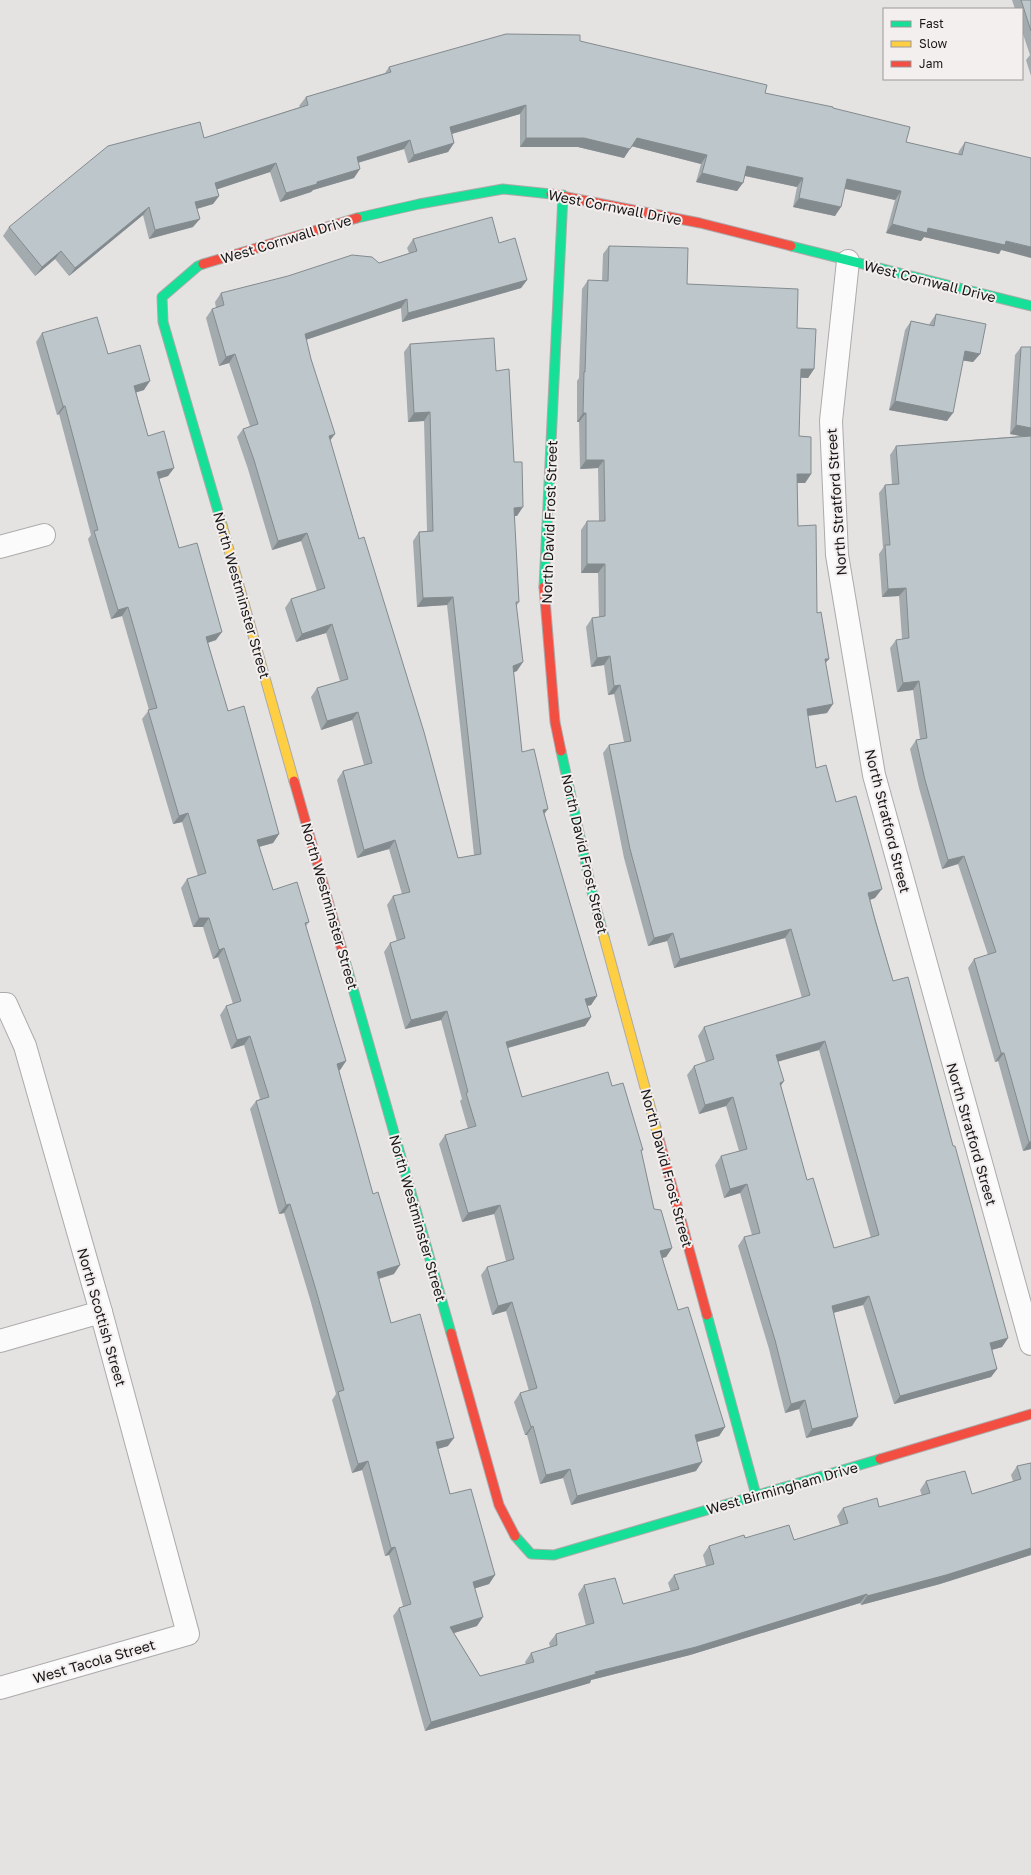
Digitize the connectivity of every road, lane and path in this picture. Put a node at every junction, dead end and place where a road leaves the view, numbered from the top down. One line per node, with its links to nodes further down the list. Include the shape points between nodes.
1 (563, 195): 2 (street, West Cornwall Drive, via 700,223); 3 (street, West Cornwall Drive, via 503,189 419,204 359,217); 12 (street, North David Frost Street, via 544,591 554,722 592,892)
2 (848, 261): 4 (street, West Cornwall Drive); 10 (street, North Stratford Street, via 831,422 837,555 874,775)
3 (198, 266): 13 (street, North Westminster Street, via 162,296 163,322 499,1505 516,1540)
4 (1031, 306)
5 (44, 534): 6 (street)
6 (0, 547)
7 (3, 1004): 8 (street, North Scottish Street, via 25,1046)
8 (101, 1312): 9 (street); 14 (street, North Scottish Street)
9 (0, 1341)
10 (1031, 1344)
11 (1031, 1414): 12 (street, West Birmingham Drive)
12 (756, 1495): 13 (street, West Birmingham Drive, via 554,1554)
13 (531, 1554)
14 (188, 1634): 15 (street, West Tacola Street)
15 (0, 1688)

